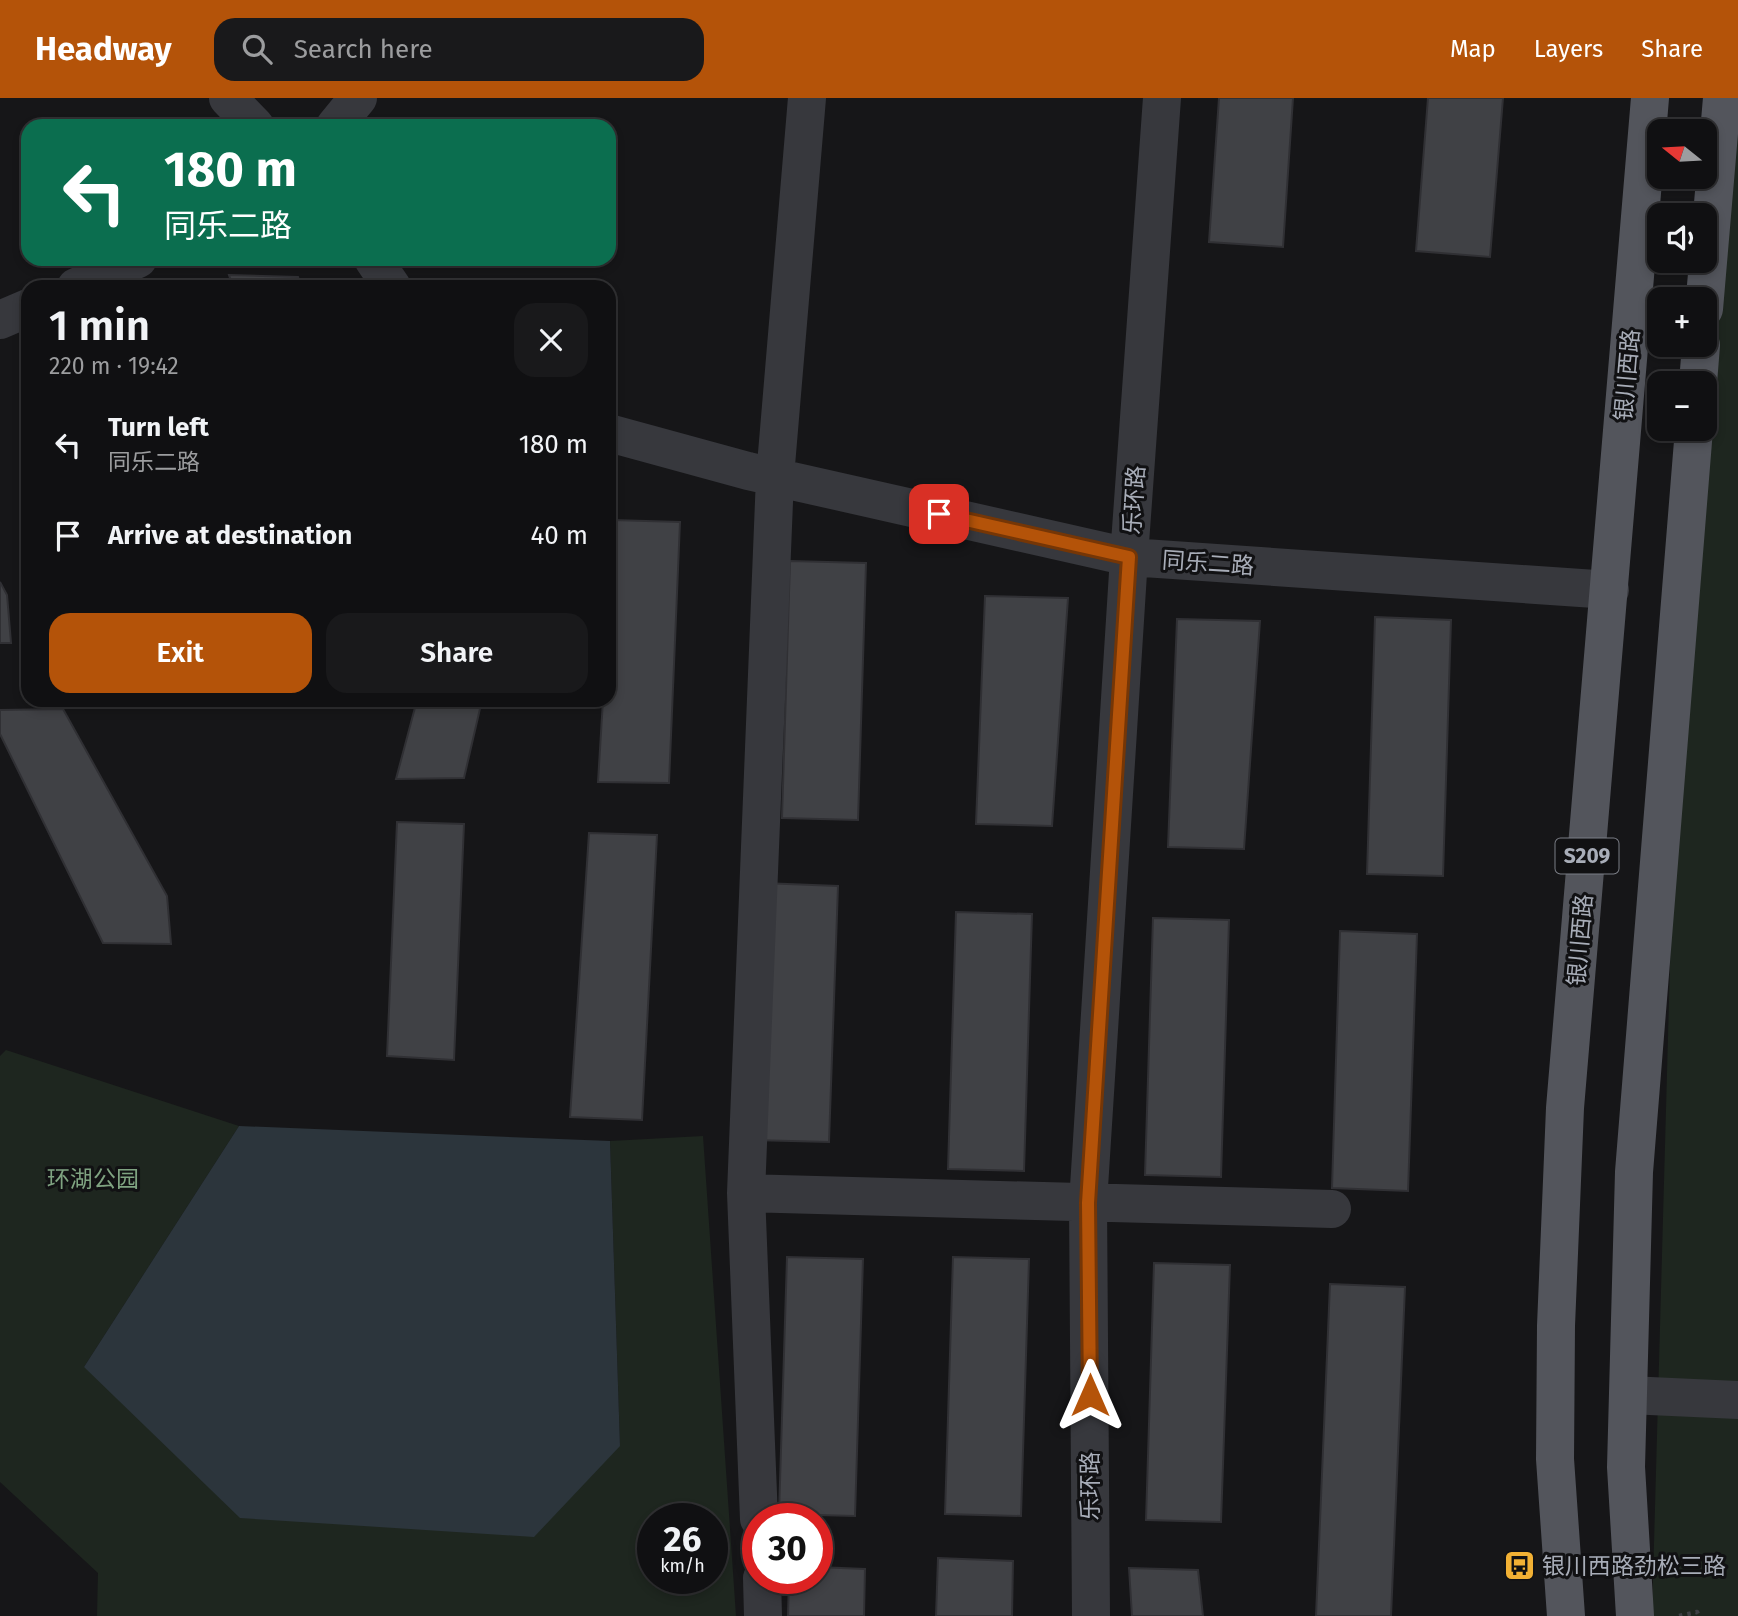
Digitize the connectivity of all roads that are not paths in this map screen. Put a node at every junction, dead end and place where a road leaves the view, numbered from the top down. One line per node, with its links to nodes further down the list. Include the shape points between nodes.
1 (228, 98): 7 (street)
2 (358, 98): 8 (street)
3 (807, 98): 16 (street)
4 (1162, 98): 17 (street, 乐环路)
5 (1650, 98): 18 (main road, 银川西路 / S209)
6 (1723, 98): 11 (main road)
7 (248, 119)
8 (341, 119)
9 (122, 266): 10 (street)
10 (92, 280)
11 (1706, 287)
12 (21, 311): 13 (street)
13 (0, 320)
14 (616, 435): 16 (street, 同乐二路)
15 (1693, 441): 22 (main road, via 1634,1172)
16 (775, 477): 17 (street, 同乐二路); 19 (street)
17 (1129, 557): 18 (street, 同乐二路); 20 (street, 乐环路)
18 (1610, 590): 28 (main road, 银川西路 / S209, via 1565,1108 1556,1313 1555,1459)
19 (746, 1193): 20 (street); 24 (street)
20 (1088, 1203): 21 (street); 27 (street, 乐环路)
21 (1332, 1209)
22 (1628, 1395): 23 (street); 29 (main road, via 1626,1467)
23 (1738, 1400)
24 (758, 1503)
25 (762, 1594): 26 (street)
26 (763, 1616)
27 (1091, 1616)
28 (1566, 1616)
29 (1635, 1616)

